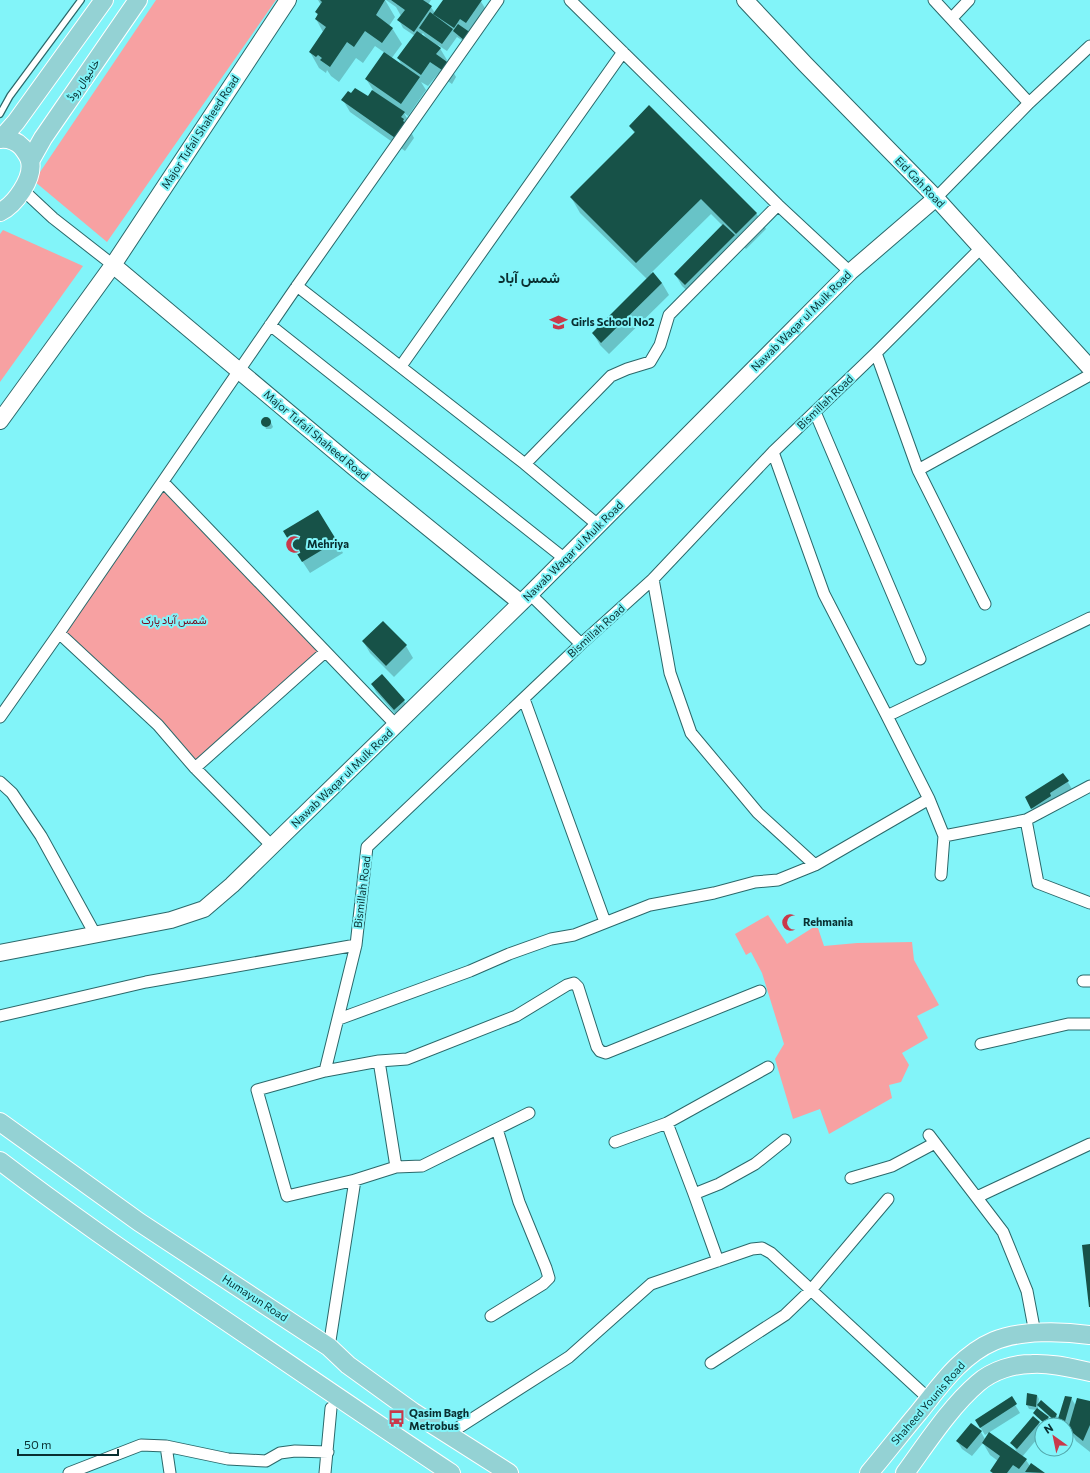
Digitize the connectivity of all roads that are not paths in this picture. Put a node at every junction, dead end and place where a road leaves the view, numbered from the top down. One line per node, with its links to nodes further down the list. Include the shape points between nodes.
1 (81, 0): 16 (lane, via 10,96)
2 (104, 0): 10 (main road)
3 (138, 0): 12 (main road, خانیوال روڈ)
4 (288, 0): 24 (street, Major Tufail Shaheed Road)
5 (498, 0): 26 (street)
6 (570, 0): 14 (street)
7 (745, 0): 20 (street, Eid Gah Road)
8 (934, 0): 11 (street)
9 (969, 0): 11 (street)
10 (91, 16): 12 (main road); 17 (main road, via 16,122)
11 (952, 18): 15 (street)
12 (115, 33): 18 (main road, خانیوال روڈ, via 43,138)
13 (1090, 46): 15 (street, Nawab Waqar ul Mulk Road)
14 (623, 52): 21 (street); 29 (street)
15 (1029, 103): 20 (street, Nawab Waqar ul Mulk Road)
16 (0, 114)
17 (1, 139): 18 (main road, via 10,139 19,144)
18 (30, 162): 19 (main road, خانیوال روڈ)
19 (23, 190): 22 (main road, via 14,202); 24 (street, via 53,218)
20 (936, 198): 23 (street, Eid Gah Road); 25 (street, Nawab Waqar ul Mulk Road)
21 (778, 205): 25 (street); 36 (street, via 669,315 660,345 650,362 611,376)
22 (0, 212)
23 (981, 248): 28 (street, Bismillah Road); 30 (street, Eid Gah Road)
24 (113, 265): 31 (street, Major Tufail Shaheed Road); 34 (street, Major Tufail Shaheed Road)
25 (850, 272): 39 (street, Nawab Waqar ul Mulk Road)
26 (297, 286): 27 (street); 29 (street)
27 (270, 325): 31 (street); 40 (street)
28 (876, 353): 33 (street, Bismillah Road); 37 (street)
29 (401, 366): 36 (street)
30 (1090, 368)
31 (238, 371): 38 (street); 42 (street, Major Tufail Shaheed Road, via 356,469)
32 (1090, 375): 37 (street)
33 (815, 412): 35 (street, Bismillah Road); 48 (street)
34 (0, 421)
35 (773, 452): 41 (street, Bismillah Road); 50 (street, via 824,594)
36 (525, 464): 39 (street)
37 (918, 470): 43 (street)
38 (163, 482): 45 (street); 47 (street)
39 (598, 525): 40 (street, Nawab Waqar ul Mulk Road)
40 (565, 559): 42 (street, Nawab Waqar ul Mulk Road)
41 (653, 579): 46 (street, Bismillah Road); 60 (street, via 670,672 691,733 758,813)
42 (526, 598): 46 (street); 52 (street, Nawab Waqar ul Mulk Road)
43 (985, 604)
44 (1090, 618): 50 (street)
45 (59, 633): 51 (street); 53 (street, via 158,725)
46 (581, 644): 49 (street, Bismillah Road)
47 (325, 652): 52 (street); 53 (street)
48 (920, 659)
49 (524, 699): 63 (street); 65 (street, Bismillah Road, via 367,847)
50 (887, 716): 56 (street)
51 (0, 717)
52 (396, 725): 59 (street, Nawab Waqar ul Mulk Road)
53 (195, 768): 59 (street)
54 (0, 782): 64 (street, via 12,793 41,836)
55 (1090, 786): 57 (street)
56 (929, 799): 58 (street); 60 (street)
57 (1026, 820): 58 (street); 62 (street, via 1038,883)
58 (944, 836): 61 (street)
59 (272, 846): 64 (street, Nawab Waqar ul Mulk Road, via 204,909 171,920)
60 (815, 865): 63 (street, via 778,880 755,882 650,905)
61 (941, 875)
62 (1090, 903)
63 (605, 922): 69 (street, via 574,935 551,939 508,954 470,971)
64 (95, 934): 66 (street, Nawab Waqar ul Mulk Road)
65 (356, 945): 68 (street, via 146,982); 69 (street, Bismillah Road)
66 (0, 953)
67 (760, 991): 72 (street, via 606,1053 600,1051 597,1046 578,987 574,983 516,1016 406,1059)
68 (0, 1016)
69 (339, 1019): 74 (street, Bismillah Road)
70 (1090, 1024): 71 (street, via 1068,1024)
71 (981, 1044)
72 (378, 1061): 74 (street); 83 (street)
73 (768, 1067): 77 (street)
74 (325, 1071): 85 (street, via 257,1090 287,1196)
75 (529, 1113): 78 (street)
76 (0, 1122): 94 (main road, Humayun Road, via 139,1222)
77 (667, 1123): 80 (street); 86 (street)
78 (497, 1129): 83 (street, via 422,1166); 91 (street, via 520,1202 549,1278)
79 (785, 1140): 86 (street, via 755,1164 719,1184)
80 (615, 1142)
81 (1090, 1144): 87 (street)
82 (0, 1161): 105 (main road, via 125,1252)
83 (396, 1167): 85 (street)
84 (851, 1178): 87 (street, via 892,1166 932,1139)
85 (355, 1180): 94 (street)
86 (694, 1194): 89 (street)
87 (977, 1196): 92 (street, via 1003,1232 1027,1291)
88 (888, 1199): 90 (street)
89 (718, 1261): 90 (street, via 762,1248 771,1253); 99 (street, via 651,1284 569,1357)
90 (811, 1290): 95 (street, via 785,1315); 97 (street)
91 (491, 1316)
92 (1035, 1334): 93 (main road, Shaheed Younis Road); 97 (main road, Shaheed Younis Road, via 994,1341 975,1352 956,1368)
93 (1090, 1335)
94 (330, 1347): 99 (main road, Humayun Road, via 348,1366)
95 (711, 1363)
96 (1090, 1372): 108 (main road, via 1058,1365 1032,1364 1013,1366 995,1372 979,1382 961,1401)
97 (929, 1399): 107 (main road, Shaheed Younis Road)
98 (331, 1408): 101 (street)
99 (447, 1435): 106 (main road, Humayun Road)
100 (166, 1446): 101 (street, via 228,1459 266,1461 280,1453); 102 (street, via 141,1445); 103 (street)
101 (328, 1452): 104 (street)
102 (68, 1473)
103 (170, 1473)
104 (325, 1473)
105 (451, 1473)
106 (509, 1473)
107 (869, 1473)
108 (905, 1473)

